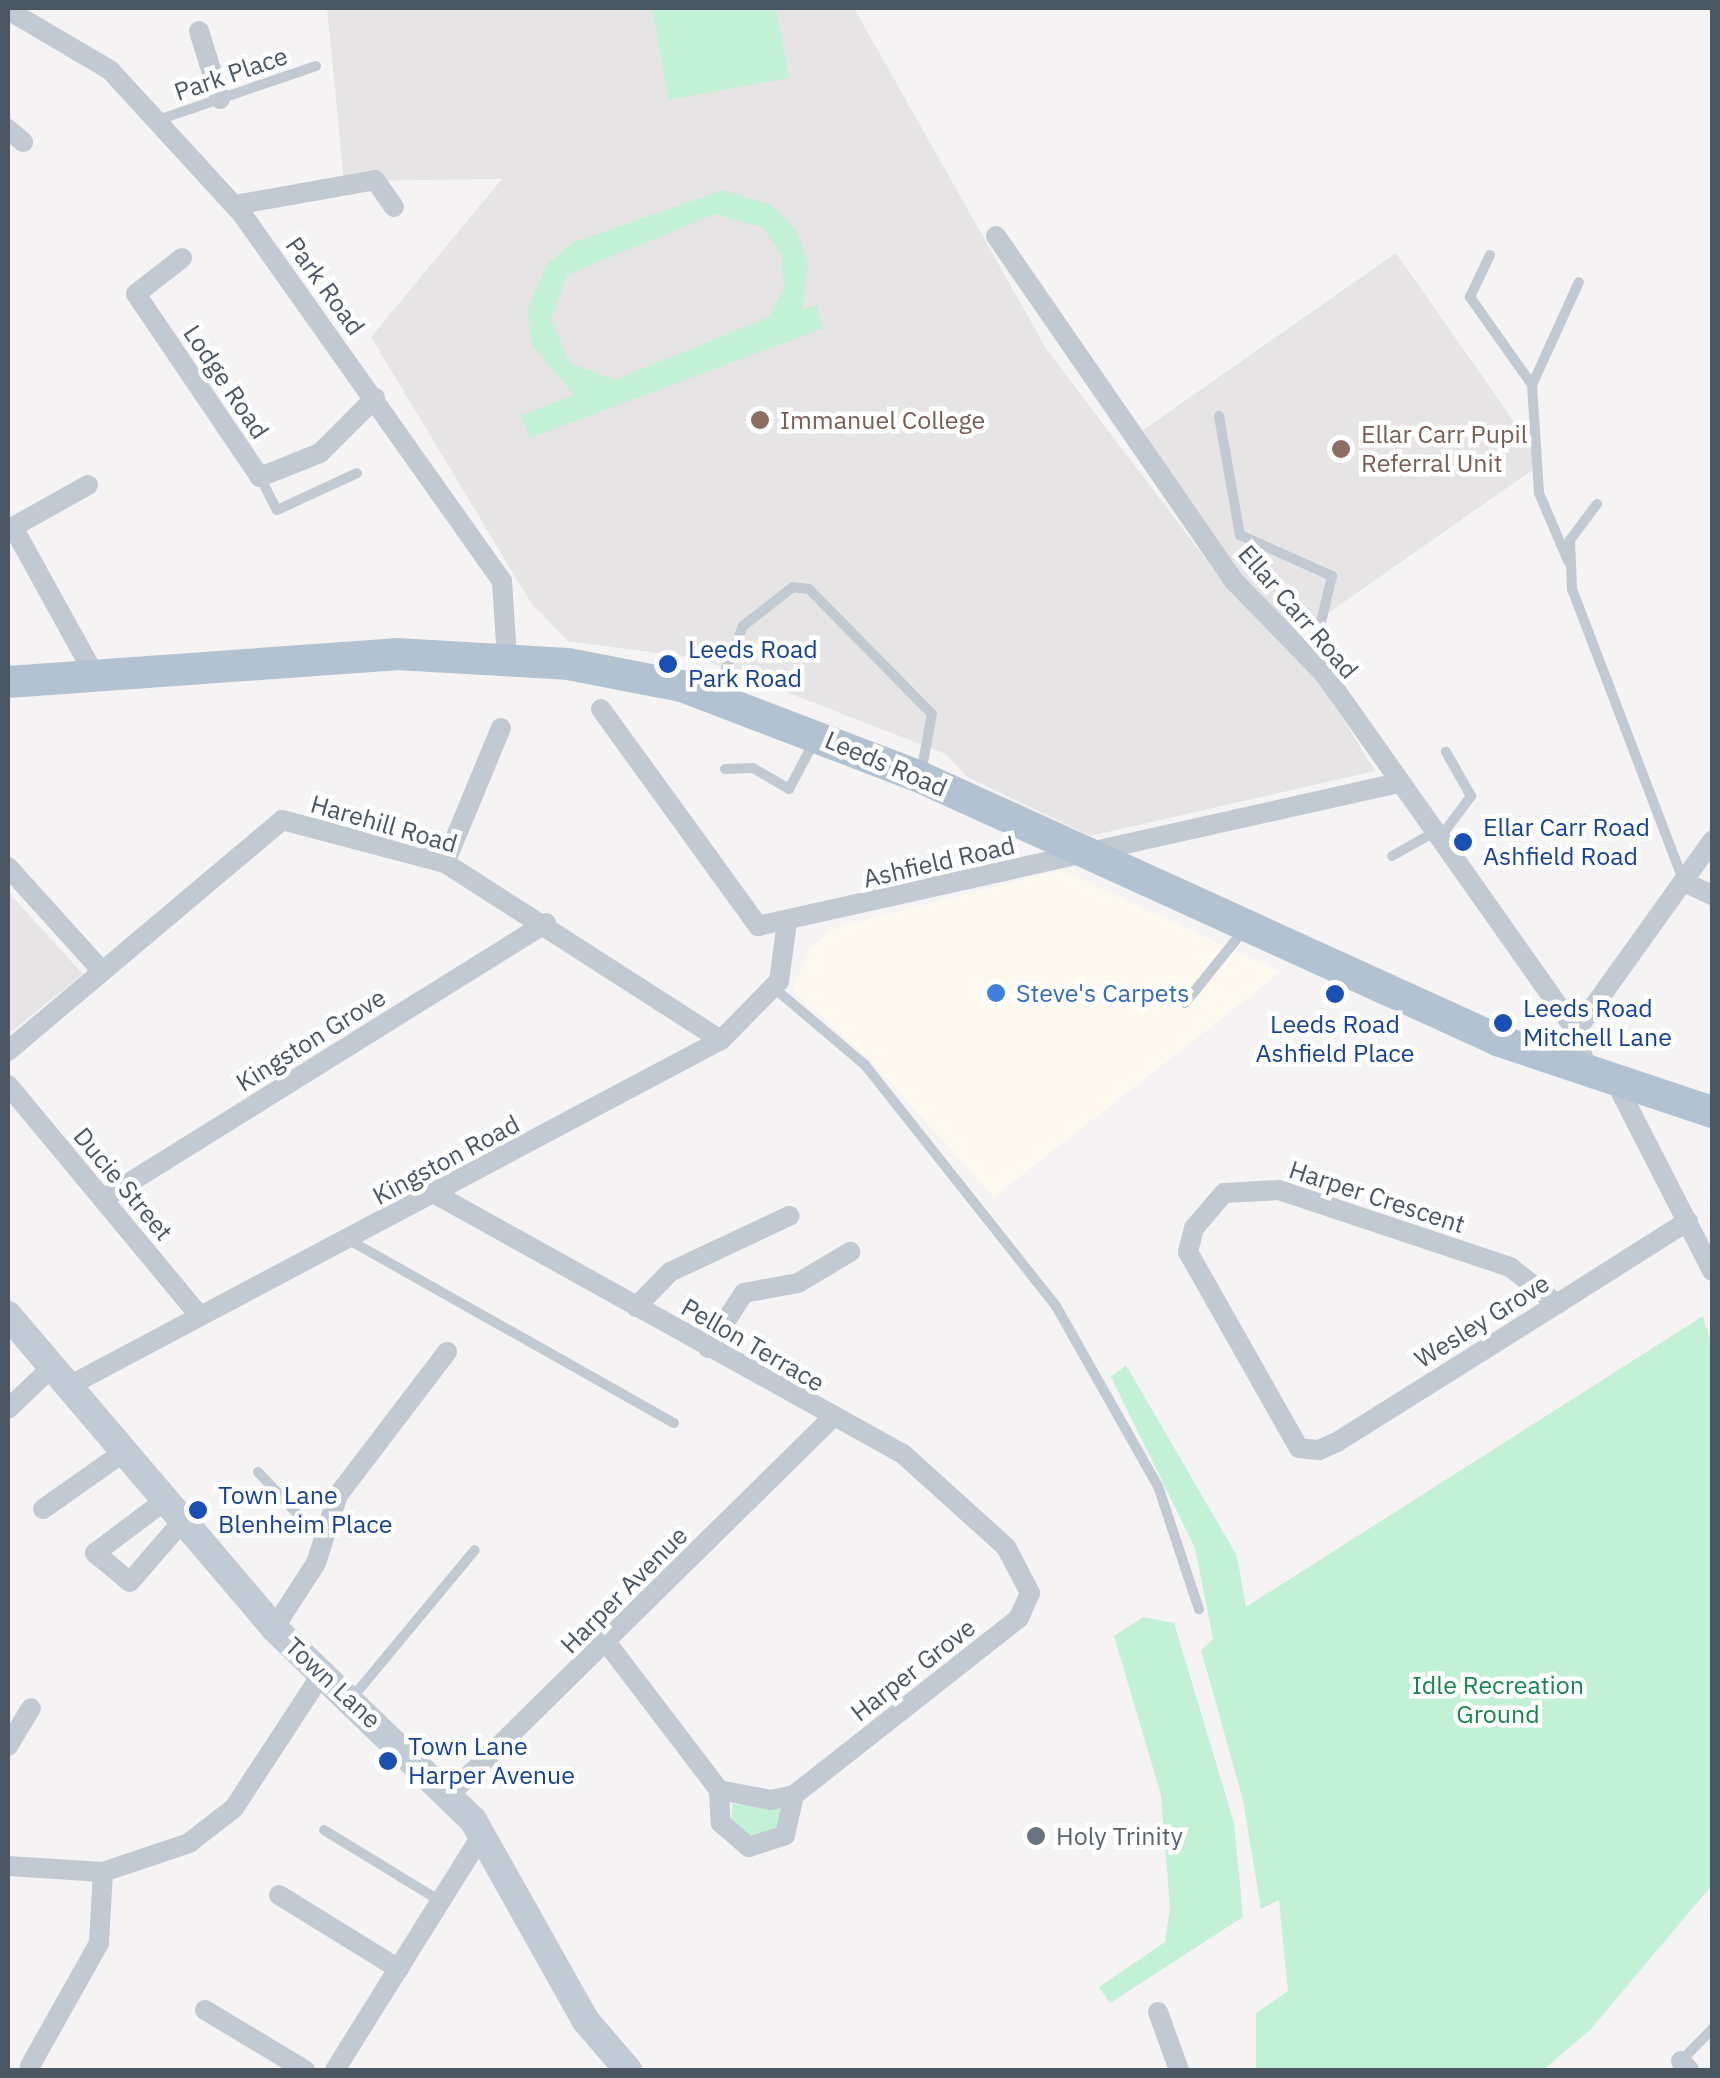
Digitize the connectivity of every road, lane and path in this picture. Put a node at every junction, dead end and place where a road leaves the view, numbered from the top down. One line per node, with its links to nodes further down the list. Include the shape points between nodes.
1 (8, 10): 5 (street, Park Road, via 110,70)
2 (199, 31): 4 (street)
3 (316, 66): 4 (lane, Park Place)
4 (220, 99): 5 (lane, Park Place)
5 (158, 120): 6 (street, Park Road)
6 (234, 205): 7 (street, via 375,180); 13 (street, Park Road)
7 (394, 207)
8 (996, 236): 22 (street, Ellar Carr Road, via 1235,582)
9 (1490, 255): 12 (lane, via 1470,297)
10 (182, 258): 16 (street, Lodge Road, via 136,294)
11 (1579, 282): 12 (lane)
12 (1532, 386): 20 (lane, via 1539,493)
13 (376, 398): 16 (street, Lodge Road, via 320,453); 21 (street, Park Road, via 502,581)
14 (1219, 416): 22 (lane, via 1240,535 1329,567)
15 (357, 473): 16 (lane, via 277,510)
16 (260, 478)
17 (88, 485): 19 (street)
18 (1596, 504): 20 (lane, via 1570,540)
19 (10, 528): 23 (street)
20 (1568, 562): 39 (lane, via 1607,692 1649,772)
21 (507, 659): 23 (main road, Leeds Road, via 396,654); 25 (main road, Leeds Road, via 591,668)
22 (1312, 661): 32 (street, Ellar Carr Road)
23 (93, 672): 24 (main road, Leeds Road)
24 (8, 682)
25 (716, 698): 28 (main road, Leeds Road); 31 (lane, via 743,626 793,586 809,589 932,714)
26 (601, 709): 41 (street, Ashfield Road, via 746,919)
27 (501, 728): 37 (street)
28 (818, 734): 30 (lane, via 789,789 753,768); 31 (main road, Leeds Road)
29 (1446, 752): 33 (lane, via 1470,796)
30 (725, 769)
31 (920, 777): 35 (main road, Leeds Road)
32 (1394, 784): 33 (street, Ellar Carr Road); 35 (street, Ashfield Road)
33 (1436, 836): 36 (lane); 47 (street, Ellar Carr Road)
34 (1712, 842): 39 (street)
35 (1081, 855): 41 (street, Ashfield Road); 43 (main road, Leeds Road)
36 (1392, 856)
37 (444, 863): 42 (street, Harehill Road); 44 (street, Harehill Road, via 282,820)
38 (8, 867): 44 (street)
39 (1684, 882): 40 (street); 47 (street)
40 (1712, 895)
41 (786, 922): 45 (street)
42 (546, 923): 48 (street, Harehill Road); 54 (street, Kingston Grove)
43 (1245, 930): 46 (lane); 50 (main road, Leeds Road)
44 (102, 971): 49 (street, Harehill Road)
45 (774, 988): 48 (street, Kingston Road); 77 (lane, via 865,1065 1056,1306 1158,1486)
46 (1185, 1003)
47 (1576, 1030): 50 (street, Ellar Carr Road)
48 (721, 1040): 53 (street, Kingston Road)
49 (8, 1051)
50 (1602, 1078): 52 (main road, Leeds Road); 56 (street, Ellar Carr Road)
51 (8, 1085): 54 (street, Ducie Street)
52 (1712, 1112)
53 (437, 1195): 57 (street, Kingston Road); 61 (street, Pellon Terrace)
54 (102, 1199): 63 (street, Ducie Street)
55 (789, 1216): 61 (street, via 670,1272)
56 (1688, 1221): 59 (street, Ellar Carr Road); 60 (street, Wesley Grove)
57 (349, 1240): 63 (street, Kingston Road); 69 (lane)
58 (850, 1252): 64 (street, via 798,1283 744,1294)
59 (1712, 1271)
60 (1557, 1304): 70 (street, Wesley Grove, via 1337,1442); 70 (street, Harper Crescent, via 1510,1268 1279,1190 1224,1193 1194,1228 1195,1278)
61 (636, 1306): 64 (street, Pellon Terrace)
62 (8, 1315): 66 (street, Town Lane)
63 (200, 1316): 66 (street, Kingston Road)
64 (708, 1348): 68 (street, Pellon Terrace)
65 (447, 1352): 74 (street, via 338,1495)
66 (58, 1379): 67 (street, Kingston Road); 71 (street, Town Lane)
67 (8, 1408)
68 (831, 1418): 76 (street, Pellon Terrace, via 903,1454); 79 (street, Harper Avenue)
69 (674, 1423)
70 (1299, 1448)
71 (122, 1454): 73 (street); 78 (street, Town Lane)
72 (258, 1472): 74 (lane)
73 (43, 1509)
74 (324, 1543): 78 (street)
75 (474, 1550): 81 (lane)
76 (1022, 1566): 86 (street, Harper Grove, via 1030,1592 1019,1618)
77 (1199, 1609)
78 (274, 1628): 80 (street, Town Lane)
79 (607, 1643): 84 (street, Harper Grove); 85 (street, Harper Avenue)
80 (323, 1672): 81 (street, Town Lane); 90 (street, via 234,1808 170,1852)
81 (351, 1698): 85 (street, Town Lane)
82 (30, 1708): 83 (street)
83 (8, 1746)
84 (718, 1790): 86 (street, via 754,1800); 86 (street, Harper Grove, via 720,1824 749,1847 785,1835)
85 (450, 1794): 88 (street, Town Lane)
86 (794, 1795)
87 (324, 1830): 92 (lane)
88 (483, 1833): 92 (street); 102 (street, Town Lane, via 586,2020)
89 (8, 1866): 90 (street)
90 (103, 1872): 99 (street, via 98,1943)
91 (280, 1895): 93 (street)
92 (442, 1902): 93 (street)
93 (399, 1969): 101 (street)
94 (205, 2010): 100 (street)
95 (1158, 2012): 103 (street)
96 (1712, 2029): 98 (lane)
97 (8, 2059): 99 (street)
98 (1685, 2066)
99 (32, 2068)
100 (305, 2070)
101 (335, 2070)
102 (628, 2070)
103 (1179, 2070)

